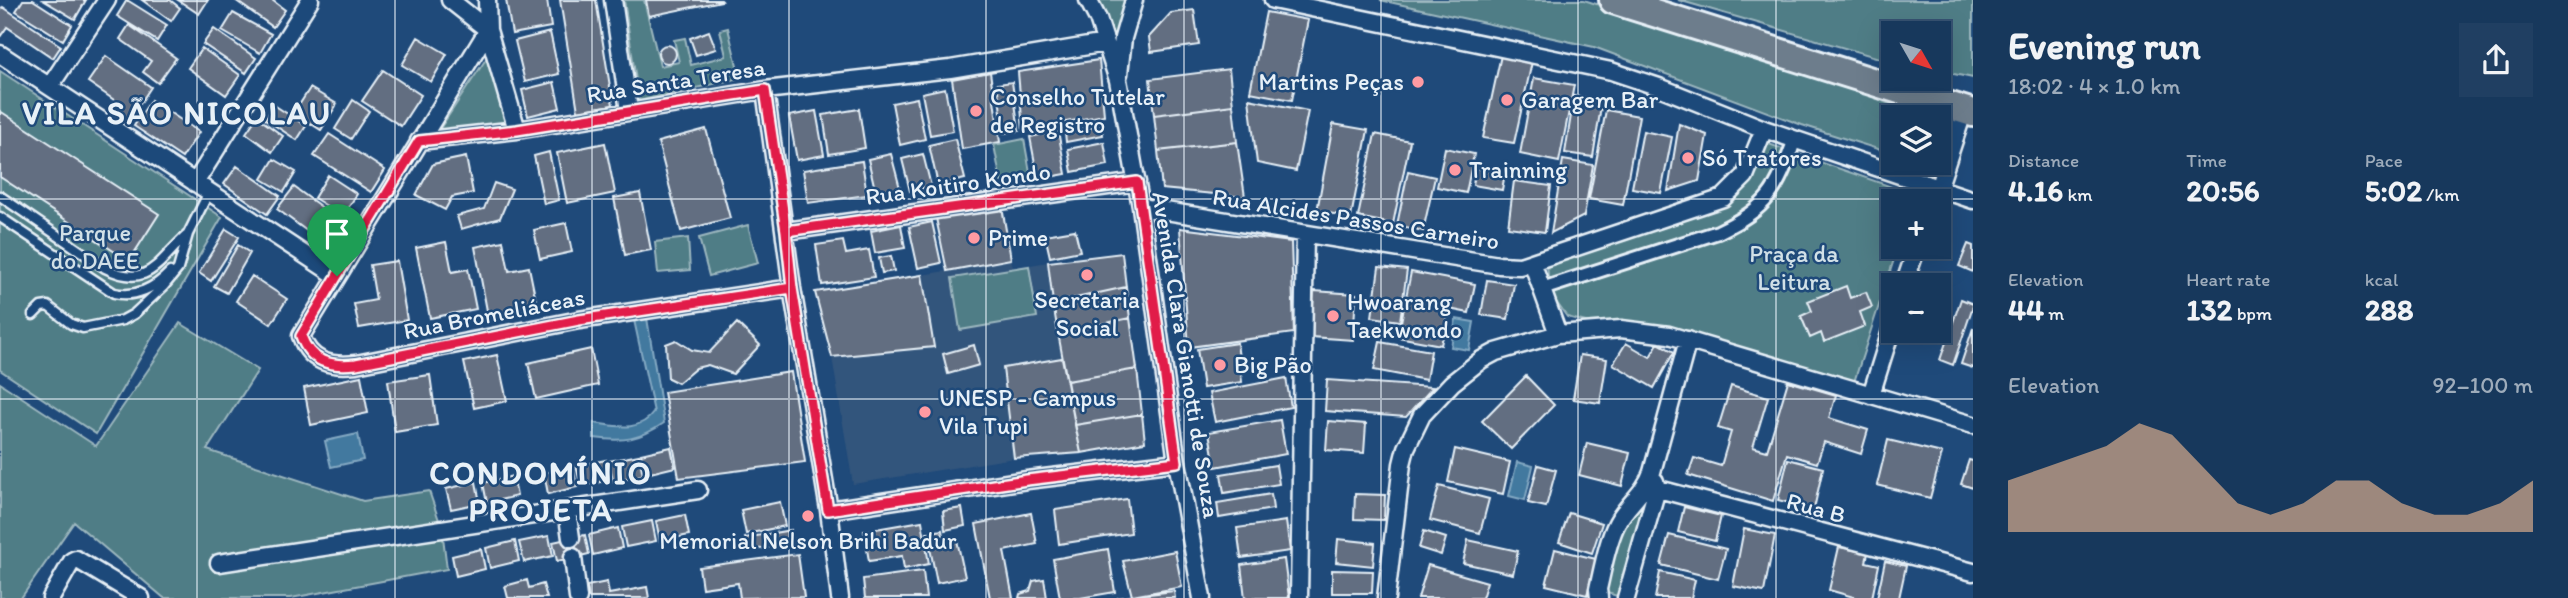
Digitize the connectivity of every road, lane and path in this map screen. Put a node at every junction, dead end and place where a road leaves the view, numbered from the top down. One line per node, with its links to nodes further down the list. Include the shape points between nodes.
1 (107, 0): 14 (street)
2 (310, 0): 23 (street)
3 (450, 0): 10 (street)
4 (487, 0): 10 (street)
5 (613, 0): 16 (street)
6 (1088, 0): 11 (street, Avenida Clara Gianotti de Souza)
7 (1134, 0): 13 (street)
8 (1273, 0): 18 (street, via 1611,71)
9 (1613, 0): 17 (main road)
10 (488, 30): 19 (street); 21 (street)
11 (1106, 43): 13 (street, Avenida Clara Gianotti de Souza); 15 (street, Rua Santa Teresa, via 950,69)
12 (0, 54): 14 (street)
13 (1118, 80): 22 (street, Avenida Clara Gianotti de Souza)
14 (50, 86): 23 (street)
15 (765, 90): 16 (street, Rua Santa Teresa); 31 (street)
16 (629, 111): 19 (street, Rua Santa Teresa)
17 (1971, 112): 25 (street)
18 (1764, 129): 20 (street); 36 (street, Rua Alcides Passos Carneiro, via 1745,176 1723,198)
19 (517, 130): 21 (street, Rua Santa Teresa)
20 (1795, 139): 24 (street); 39 (street, via 1780,181 1756,210 1739,222)
21 (419, 141): 37 (street)
22 (1137, 182): 29 (street, Avenida Clara Gianotti de Souza); 31 (street, Rua Koitiro Kondo)
23 (202, 187): 32 (lane); 37 (street)
24 (1921, 189)
25 (1939, 189)
26 (0, 196): 34 (lane, via 105,268 123,275 149,272 162,264)
27 (1951, 197): 28 (street)
28 (1973, 200)
29 (1141, 207): 33 (street, Rua Alcides Passos Carneiro); 46 (street, Avenida Clara Gianotti de Souza)
30 (0, 217): 35 (lane, via 122,295 159,282)
31 (786, 231): 38 (street)
32 (188, 234): 34 (lane); 35 (lane)
33 (1305, 234): 36 (street, Rua Alcides Passos Carneiro, via 1509,267); 60 (street)
34 (176, 245): 35 (lane)
35 (181, 259): 40 (lane, via 164,286 123,320 83,328 48,306)
36 (1532, 262): 39 (street)
37 (337, 276): 38 (street, Rua Bromeliáceas, via 301,336 305,347 330,364 356,364 579,320)
38 (792, 288): 50 (street)
39 (1542, 289): 41 (street)
40 (33, 315)
41 (1558, 334): 42 (street, via 1621,329); 61 (street, via 1481,360 1422,415 1402,464)
42 (1688, 340): 44 (street); 47 (street)
43 (1887, 343): 44 (street)
44 (1871, 395): 45 (street)
45 (1973, 425)
46 (1177, 462): 50 (street); 59 (street, Avenida Clara Gianotti de Souza)
47 (1652, 482): 54 (street, Rua B); 62 (street, via 1615,526); 63 (street)
48 (698, 490): 49 (street)
49 (568, 510): 51 (street); 53 (street)
50 (828, 510): 58 (street)
51 (570, 538)
52 (573, 557): 57 (street)
53 (219, 563)
54 (1973, 572)
55 (51, 598): 56 (street, via 76,559)
56 (141, 598)
57 (578, 598)
58 (840, 598)
59 (1202, 598)
60 (1298, 598)
61 (1386, 598)
62 (1599, 598)
63 (1626, 598)

